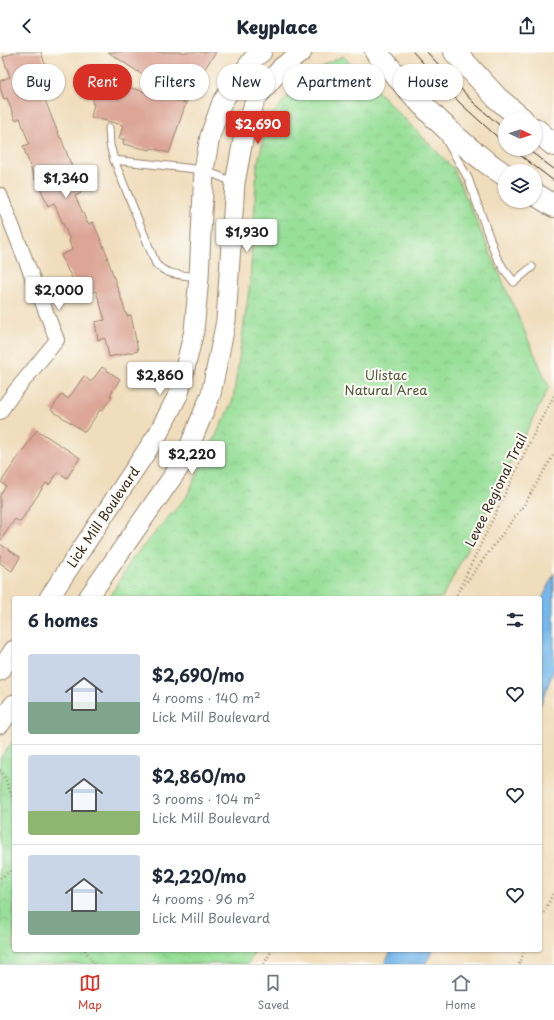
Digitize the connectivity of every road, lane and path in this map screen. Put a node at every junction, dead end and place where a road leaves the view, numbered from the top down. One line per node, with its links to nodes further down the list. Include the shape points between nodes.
1 (262, 52): 11 (main road, Lick Mill Boulevard, via 252,60 222,102 210,136)
2 (302, 52): 13 (main road, via 282,67 256,100 243,140)
3 (376, 52): 5 (main road)
4 (455, 52): 6 (main road, via 497,98)
5 (429, 111): 12 (main road, via 459,141); 17 (lane, via 468,178 490,240 504,269 514,282)
6 (514, 112)
7 (109, 128): 10 (lane)
8 (542, 135): 9 (main road)
9 (554, 144)
10 (114, 160): 11 (lane); 18 (lane, via 156,264 167,272)
11 (204, 170): 13 (lane); 18 (main road, Lick Mill Boulevard)
12 (498, 170)
13 (235, 183): 24 (main road, via 226,321 211,394 182,462)
14 (0, 195): 20 (street, via 57,340)
15 (542, 198): 16 (main road)
16 (554, 206)
17 (532, 267)
18 (199, 277): 23 (main road, Lick Mill Boulevard, via 194,331 179,393 158,434)
19 (554, 396): 22 (path, Levee Regional Trail)
20 (0, 412)
21 (554, 454): 22 (path, Levee Regional Trail, via 524,506)
22 (458, 593): 25 (path, Levee Regional Trail)
23 (50, 596)
24 (89, 596)
25 (456, 596)
26 (12, 653): 27 (main road)
27 (0, 671)
28 (12, 707): 29 (main road)
29 (0, 724)
30 (0, 770): 31 (path)
31 (12, 796)
32 (12, 870): 33 (path)
33 (0, 878)
34 (554, 892): 35 (path)
35 (542, 916)
36 (86, 952): 39 (path)
37 (271, 952): 40 (path)
38 (525, 952): 41 (path)
39 (94, 964)
40 (264, 964)
41 (519, 964)

